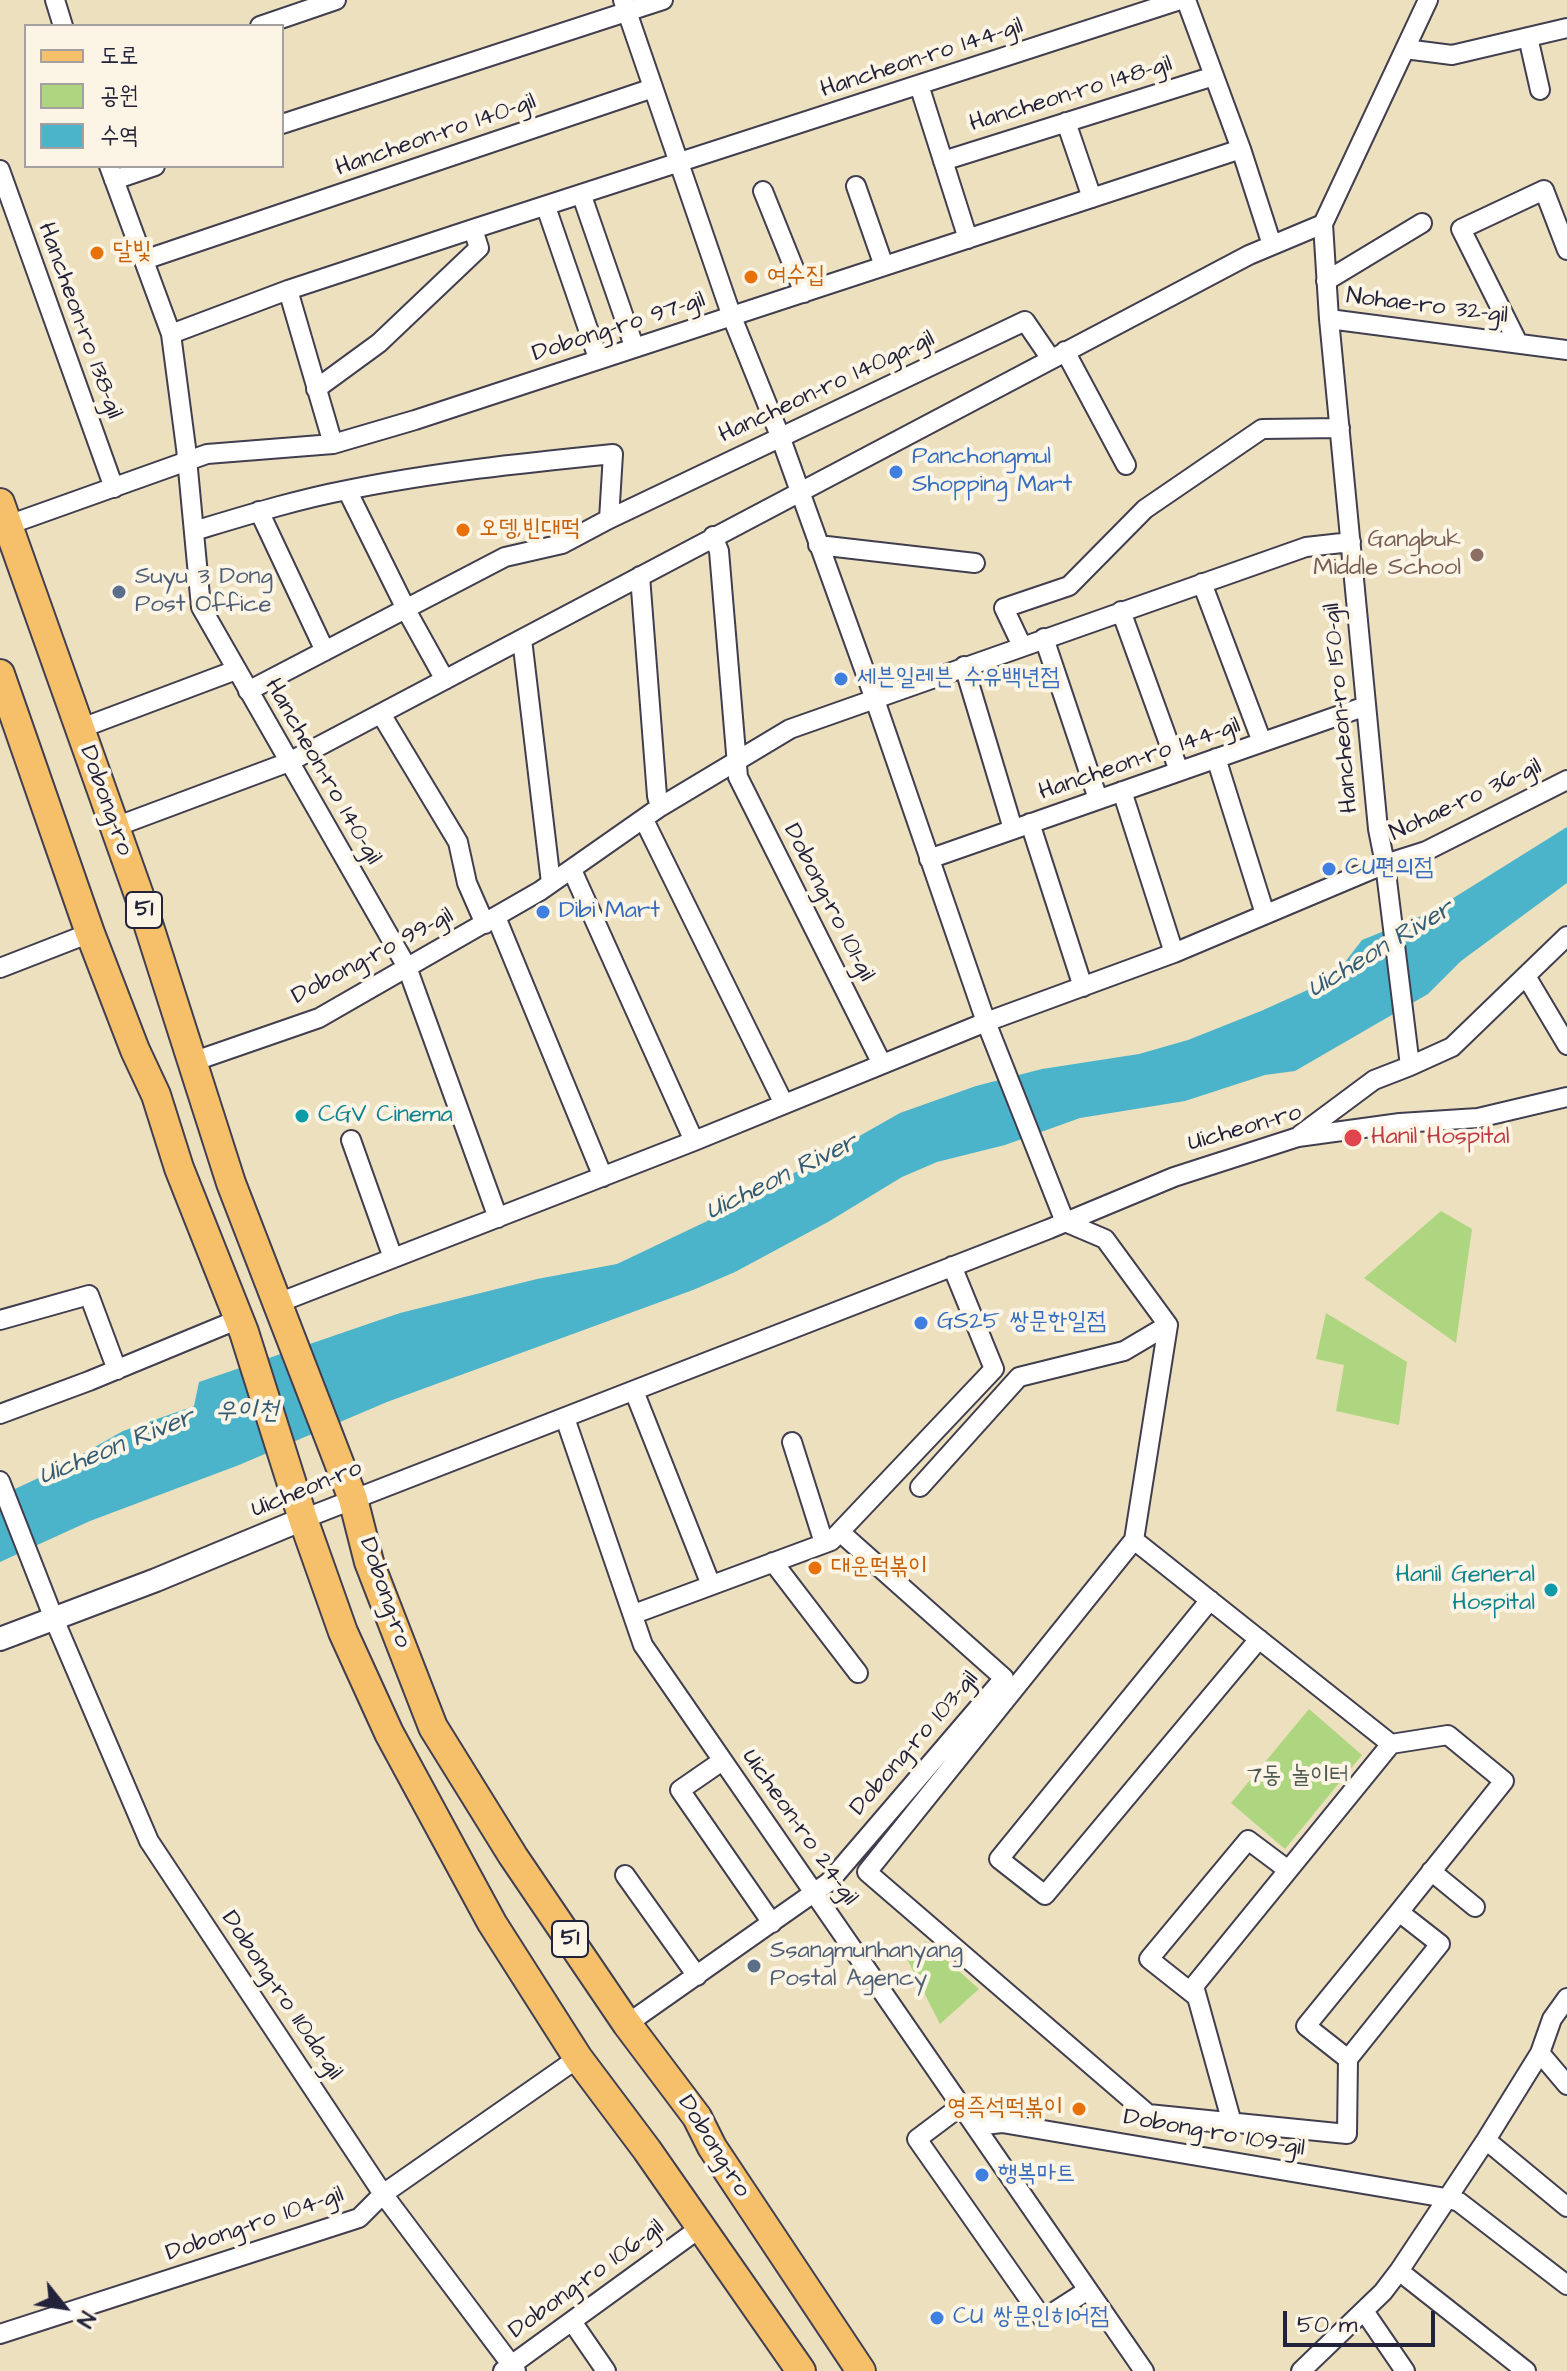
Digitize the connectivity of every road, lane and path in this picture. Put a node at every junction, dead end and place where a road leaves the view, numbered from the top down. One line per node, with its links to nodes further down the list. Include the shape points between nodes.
1 (55, 0): 7 (street)
2 (336, 0): 8 (street)
3 (663, 0): 6 (street)
4 (1183, 0): 12 (street, Hancheon-ro 148-gil); 13 (street, Hancheon-ro 144-gil)
5 (1428, 0): 11 (street, Hancheon-ro 150-gil)
6 (625, 6): 14 (street); 17 (street)
7 (62, 24)
8 (266, 24)
9 (1567, 28): 10 (street)
10 (1528, 37): 11 (street, via 1452,55); 15 (street)
11 (1405, 49): 30 (street, Hancheon-ro 150-gil)
12 (1214, 76): 16 (street, Hancheon-ro 148-gil); 18 (street, Hancheon-ro 148-gil)
13 (919, 85): 19 (street); 20 (street, Hancheon-ro 144-gil)
14 (653, 88): 20 (street); 35 (street, Hancheon-ro 140-gil)
15 (1540, 90)
16 (1066, 122): 19 (street, Hancheon-ro 148-gil); 27 (street)
17 (284, 123)
18 (1241, 149): 27 (street, Dobong-ro 97-gil); 33 (street, Hancheon-ro 148-gil)
19 (943, 161): 32 (street)
20 (678, 163): 26 (street); 40 (street)
21 (143, 168): 23 (street, Hancheon-ro 140-gil)
22 (0, 170): 54 (street, Hancheon-ro 138-gil)
23 (112, 173): 35 (street, Hancheon-ro 140-gil)
24 (856, 186): 36 (street)
25 (763, 191): 39 (street)
26 (582, 196): 28 (street); 44 (street)
27 (1092, 198): 32 (street, Dobong-ro 97-gil)
28 (546, 207): 31 (street); 47 (street)
29 (1422, 223): 37 (street)
30 (1323, 224): 33 (street); 37 (street, Hancheon-ro 150-gil)
31 (473, 229): 38 (street); 48 (street, via 479,248 379,343)
32 (968, 239): 36 (street, Dobong-ro 97-gil)
33 (1272, 245): 46 (street)
34 (1567, 250): 43 (street, Nohae-ro 32-gil, via 1544,190 1461,229)
35 (144, 260): 42 (street, Hancheon-ro 140-gil)
36 (884, 266): 39 (street, Dobong-ro 97-gil)
37 (1326, 281): 41 (street, Hancheon-ro 150-gil)
38 (288, 290): 42 (street); 48 (street)
39 (804, 293): 40 (street, Dobong-ro 97-gil)
40 (732, 317): 44 (street, Dobong-ro 97-gil); 50 (street)
41 (1329, 319): 43 (street, Nohae-ro 32-gil); 49 (street, Hancheon-ro 150-gil)
42 (171, 334): 52 (street, Hancheon-ro 140-gil)
43 (1518, 343): 45 (street, Nohae-ro 32-gil)
44 (634, 346): 47 (street, Dobong-ro 97-gil)
45 (1567, 350)
46 (1058, 355): 50 (street, Hancheon-ro 140ga-gil, via 1025,321); 53 (street); 56 (street)
47 (598, 358): 51 (street, Dobong-ro 97-gil)
48 (316, 389): 51 (street)
49 (1340, 428): 62 (street, Hancheon-ro 150-gil); 71 (street, via 1262,429 1145,509 1069,586 1004,608)
50 (780, 436): 56 (street); 59 (street, Hancheon-ro 140ga-gil)
51 (333, 444): 52 (street, Dobong-ro 97-gil, via 207,454)
52 (187, 462): 54 (street, Dobong-ro 97-gil); 60 (street, Hancheon-ro 140-gil)
53 (1126, 465)
54 (114, 488): 58 (street, Dobong-ro 97-gil)
55 (347, 490): 57 (street); 59 (street, via 613,454); 67 (street)
56 (798, 491): 61 (street); 63 (street)
57 (259, 511): 60 (street); 72 (street)
58 (4, 514): 81 (main road, Dobong-ro / 51)
59 (609, 519): 67 (street, Hancheon-ro 140ga-gil, via 562,544 505,557)
60 (194, 531): 74 (street, Hancheon-ro 140-gil, via 201,607)
61 (713, 536): 65 (street); 85 (street, via 719,551)
62 (1351, 542): 66 (street, Dobong-ro 99-gil, via 1306,547); 79 (street, Hancheon-ro 150-gil)
63 (818, 545): 64 (street); 78 (street)
64 (975, 563)
65 (640, 576): 70 (street); 90 (street)
66 (1202, 583): 68 (street, Dobong-ro 99-gil); 82 (street)
67 (408, 609): 72 (street, Hancheon-ro 140ga-gil); 76 (street)
68 (1121, 611): 69 (street, Dobong-ro 99-gil); 86 (street)
69 (1044, 638): 71 (street, Dobong-ro 99-gil); 89 (street)
70 (522, 639): 76 (street); 97 (street)
71 (1022, 646): 73 (street, Dobong-ro 99-gil)
72 (325, 651): 77 (street, Hancheon-ro 140ga-gil)
73 (964, 666): 78 (street, Dobong-ro 99-gil); 92 (street)
74 (236, 670): 77 (street, Hancheon-ro 140-gil); 81 (street, Dobong-ro)
75 (0, 674): 100 (main road, 51, via 12,736)
76 (445, 680): 80 (street)
77 (248, 691): 84 (street, Hancheon-ro 140-gil)
78 (874, 697): 85 (street, Dobong-ro 99-gil, via 790,729); 94 (street)
79 (1366, 706): 82 (street, Hancheon-ro 144-gil); 95 (street, Hancheon-ro 150-gil)
80 (381, 714): 84 (street); 99 (street, Dobong-ro 99-gil, via 458,842 467,883)
81 (79, 729): 93 (main road, Dobong-ro / 51)
82 (1262, 742): 83 (street, Hancheon-ro 144-gil)
83 (1216, 758): 86 (street, Hancheon-ro 144-gil); 98 (street)
84 (289, 762): 93 (street); 103 (street, Hancheon-ro 140-gil)
85 (737, 762): 90 (street, Dobong-ro 99-gil); 111 (street, Dobong-ro 101-gil, via 738,777)
86 (1179, 771): 88 (street, Hancheon-ro 144-gil)
87 (1567, 780): 95 (street, Nohae-ro 36-gil, via 1426,851)
88 (1122, 791): 89 (street, Hancheon-ro 144-gil); 102 (street)
89 (1098, 799): 92 (street, Hancheon-ro 144-gil)
90 (660, 807): 91 (street, Dobong-ro 99-gil)
91 (644, 820): 96 (street, Dobong-ro 99-gil); 113 (street)
92 (1022, 826): 94 (street, Hancheon-ro 144-gil); 106 (street)
93 (115, 827): 109 (main road, Dobong-ro / 51)
94 (929, 859): 107 (street)
95 (1385, 864): 98 (street); 110 (street, Hancheon-ro 150-gil)
96 (572, 870): 97 (street, Dobong-ro 99-gil); 116 (street)
97 (551, 883): 99 (street, Dobong-ro 99-gil)
98 (1265, 914): 102 (street)
99 (490, 921): 103 (street, Dobong-ro 99-gil); 117 (street)
100 (90, 933): 104 (street); 125 (main road, 51)
101 (1567, 936): 105 (street)
102 (1174, 953): 106 (street)
103 (407, 967): 109 (street, Dobong-ro 99-gil, via 319,1018); 118 (street, Hancheon-ro 140-gil)
104 (0, 968)
105 (1526, 976): 108 (street); 110 (street, via 1452,1047)
106 (1083, 987): 107 (street)
107 (986, 1022): 111 (street); 119 (street)
108 (1567, 1045)
109 (192, 1062): 122 (main road, Dobong-ro / 51)
110 (1410, 1062): 114 (street, via 1374,1080)
111 (882, 1064): 113 (street)
112 (1567, 1097): 114 (street, Uicheon-ro, via 1478,1118)
113 (784, 1104): 116 (street)
114 (1298, 1137): 119 (street, Uicheon-ro, via 1174,1177)
115 (351, 1140): 120 (street)
116 (694, 1141): 117 (street)
117 (603, 1177): 118 (street)
118 (498, 1218): 120 (street)
119 (1065, 1222): 121 (street, Uicheon-ro); 124 (street, via 1105,1239)
120 (393, 1258): 122 (street)
121 (952, 1266): 127 (street, Uicheon-ro); 135 (street, via 994,1369)
122 (280, 1310): 132 (main road, Dobong-ro / 51)
123 (0, 1320): 126 (street, via 89,1295)
124 (1168, 1325): 133 (street, via 1124,1351 1019,1377); 136 (street)
125 (242, 1326): 126 (street); 134 (main road, 51)
126 (117, 1370): 128 (street)
127 (634, 1391): 129 (street, Uicheon-ro); 139 (street)
128 (0, 1414)
129 (565, 1418): 132 (street, Uicheon-ro); 141 (street, Uicheon-ro 24-gil)
130 (792, 1442): 137 (street)
131 (0, 1481): 142 (street, Dobong-ro 110da-gil)
132 (348, 1486): 134 (street, Uicheon-ro); 158 (main road, Dobong-ro / 51, via 369,1562 433,1727)
133 (920, 1487)
134 (300, 1507): 142 (street, Uicheon-ro); 160 (main road, Dobong-ro / 51, via 343,1632 389,1733 492,1923)
135 (840, 1532): 137 (street); 151 (street, Dobong-ro 103-gil, via 1004,1678 829,1882)
136 (1134, 1540): 140 (street); 164 (street, via 867,1872 1148,2114)
137 (824, 1543): 138 (street)
138 (773, 1562): 139 (street); 145 (street)
139 (711, 1585): 141 (street)
140 (1210, 1600): 144 (street); 144 (street, via 999,1859 1045,1895)
141 (634, 1614): 147 (street, Uicheon-ro 24-gil, via 643,1645)
142 (54, 1619): 143 (street, Uicheon-ro); 167 (street, Dobong-ro 110da-gil, via 149,1841)
143 (0, 1639)
144 (1259, 1639): 146 (street)
145 (858, 1673)
146 (1391, 1744): 148 (street); 149 (street, via 1448,1735 1504,1781)
147 (722, 1761): 151 (street, Uicheon-ro 24-gil); 154 (street, via 680,1790)
148 (1288, 1870): 156 (street, via 1194,1986); 156 (street, via 1248,1840 1149,1959)
149 (1431, 1871): 152 (street); 153 (street)
150 (625, 1875): 155 (street)
151 (813, 1894): 154 (street, Dobong-ro 103-gil); 163 (street, Uicheon-ro 24-gil)
152 (1475, 1907)
153 (1399, 1912): 161 (street, via 1440,1944); 161 (street, via 1306,2026)
154 (772, 1923): 155 (street, Dobong-ro 103-gil)
155 (697, 1976): 158 (street, Dobong-ro 103-gil)
156 (1197, 1997): 164 (street)
157 (1567, 1998): 159 (street, via 1552,2019)
158 (627, 2024): 180 (main road, Dobong-ro / 51, via 697,2117)
159 (1540, 2053): 162 (street); 166 (street)
160 (578, 2058): 167 (street, Dobong-ro 104-gil); 170 (main road, Dobong-ro / 51)
161 (1348, 2059): 164 (street, via 1347,2134)
162 (1567, 2085)
163 (961, 2106): 165 (street, Uicheon-ro 24-gil); 173 (street, via 917,2139 1043,2319)
164 (1232, 2123)
165 (975, 2126): 168 (street, Dobong-ro 109-gil, via 1002,2123); 173 (street, Uicheon-ro 24-gil)
166 (1486, 2140): 168 (street); 169 (street)
167 (383, 2194): 176 (street, Dobong-ro 104-gil, via 359,2218); 177 (street, Dobong-ro 110da-gil)
168 (1446, 2198): 171 (street); 172 (street, Dobong-ro 109-gil, via 1459,2202)
169 (1567, 2207)
170 (700, 2228): 175 (street, Dobong-ro 106-gil); 179 (main road, Dobong-ro / 51)
171 (1399, 2271): 174 (street); 184 (street)
172 (1567, 2285)
173 (1088, 2290): 181 (street, Uicheon-ro 24-gil)
174 (1364, 2311): 182 (street); 183 (street)
175 (573, 2323): 177 (street, Dobong-ro 106-gil); 178 (street)
176 (0, 2334)
177 (510, 2369)
178 (606, 2371)
179 (801, 2371)
180 (861, 2371)
181 (1144, 2371)
182 (1301, 2371)
183 (1405, 2371)
184 (1526, 2371)

